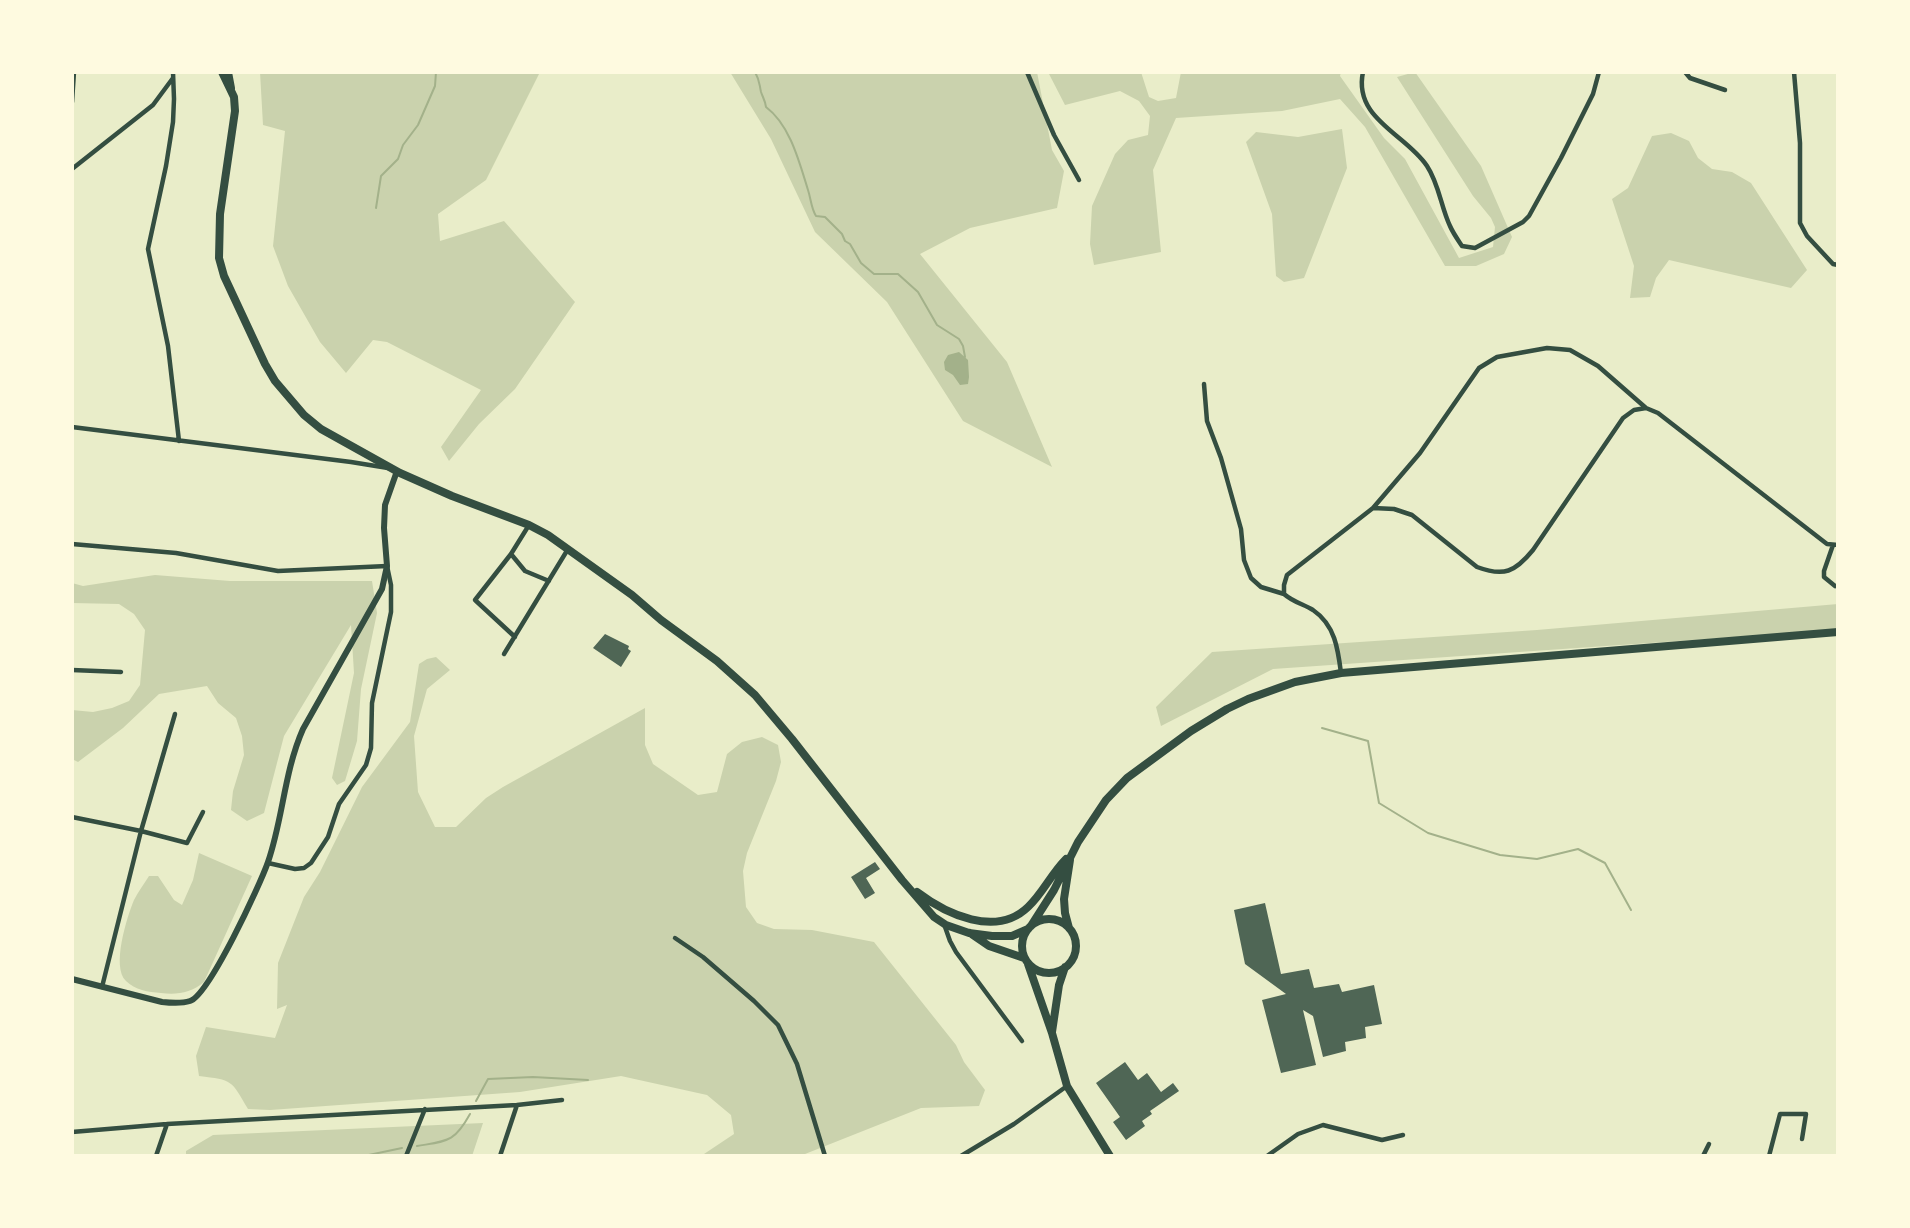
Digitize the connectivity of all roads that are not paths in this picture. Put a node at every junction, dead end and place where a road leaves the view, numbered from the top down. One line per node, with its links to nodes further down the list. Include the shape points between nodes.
1 (74, 72): 12 (street)
2 (222, 72): 11 (main road)
3 (229, 72): 11 (street)
4 (1027, 72): 14 (street, via 1054,135)
5 (1363, 72): 8 (street, via 1364,99 1374,118 1428,166 1449,225 1462,246 1475,248 1529,216 1593,94)
6 (1685, 72): 10 (street, via 1690,78)
7 (1794, 72): 15 (street, via 1800,143 1800,223 1807,236)
8 (1599, 73)
9 (173, 75): 13 (street, via 153,105); 19 (street, via 166,166 148,249 168,346)
10 (1725, 90)
11 (234, 97): 20 (main road, via 234,127 218,242 224,276 265,364 290,399 321,429)
12 (72, 102)
13 (72, 169)
14 (1079, 180)
15 (1838, 265)
16 (1203, 384): 30 (street, via 1207,421 1241,529 1244,560 1251,578 1261,587)
17 (1646, 408): 21 (street, via 1598,366 1570,350 1547,348 1497,357 1479,368 1420,453); 21 (street, via 1623,418 1533,550 1509,572 1477,567 1412,516 1394,509); 24 (street, via 1658,413 1827,544)
18 (72, 427): 19 (street)
19 (179, 441): 20 (street)
20 (397, 471): 22 (main road); 27 (street, via 384,517)
21 (1373, 508): 30 (street, via 1287,575)
22 (529, 525): 25 (main road); 26 (street)
23 (72, 544): 27 (street, via 176,552 278,571)
24 (1835, 545): 29 (street, via 1824,571 1824,577)
25 (568, 549): 28 (street); 43 (main road, via 717,661 755,695)
26 (511, 554): 28 (street, via 525,571); 32 (street, via 475,600)
27 (387, 566): 42 (street, via 382,589 295,747); 42 (street, via 392,585 391,612 372,703 371,748 366,765 339,804 328,837 311,863 295,869)
28 (549, 581): 32 (street)
29 (1835, 586)
30 (1284, 594): 36 (street, via 1324,620 1334,635)
31 (1838, 632): 36 (main road)
32 (515, 637): 33 (street)
33 (504, 654)
34 (72, 670): 35 (street)
35 (121, 672)
36 (1341, 674): 41 (main road, via 1268,691 1198,727 1127,778 1106,800)
37 (175, 714): 40 (street)
38 (203, 812): 40 (street, via 187,843)
39 (72, 817): 40 (street)
40 (141, 831): 52 (street)
41 (1071, 854): 43 (main road, via 1053,872 1031,905 1005,919 979,921 960,917 943,910); 45 (main road); 46 (main road, via 1064,899)
42 (268, 863): 52 (street, via 200,996 190,1001 162,1002)
43 (902, 880): 44 (main road)
44 (944, 924): 47 (main road); 54 (street, via 956,952)
45 (1030, 927): 46 (main road, via 1047,919); 47 (main road, via 1012,936); 49 (main road, via 1022,941)
46 (1070, 930): 50 (main road, via 1075,946 1072,960)
47 (969, 933): 49 (main road)
48 (675, 938): 67 (street, via 703,957 778,1025 796,1064)
49 (1026, 961): 50 (main road, via 1040,972); 53 (main road)
50 (1065, 967): 53 (main road)
51 (72, 980): 52 (street)
52 (102, 987)
53 (1052, 1033): 55 (main road)
54 (1023, 1041)
55 (1067, 1086): 68 (street); 69 (main road)
56 (562, 1100): 57 (street)
57 (517, 1105): 58 (street); 66 (street)
58 (425, 1109): 59 (street); 65 (street)
59 (167, 1124): 60 (street); 64 (street)
60 (72, 1132)
61 (1403, 1135): 70 (street, via 1382,1140 1323,1125 1298,1134)
62 (1802, 1139): 72 (street, via 1806,1114 1779,1114)
63 (1709, 1144): 71 (street)
64 (156, 1156)
65 (406, 1156)
66 (500, 1156)
67 (825, 1156)
68 (961, 1156)
69 (1110, 1156)
70 (1267, 1156)
71 (1703, 1156)
72 (1769, 1156)

